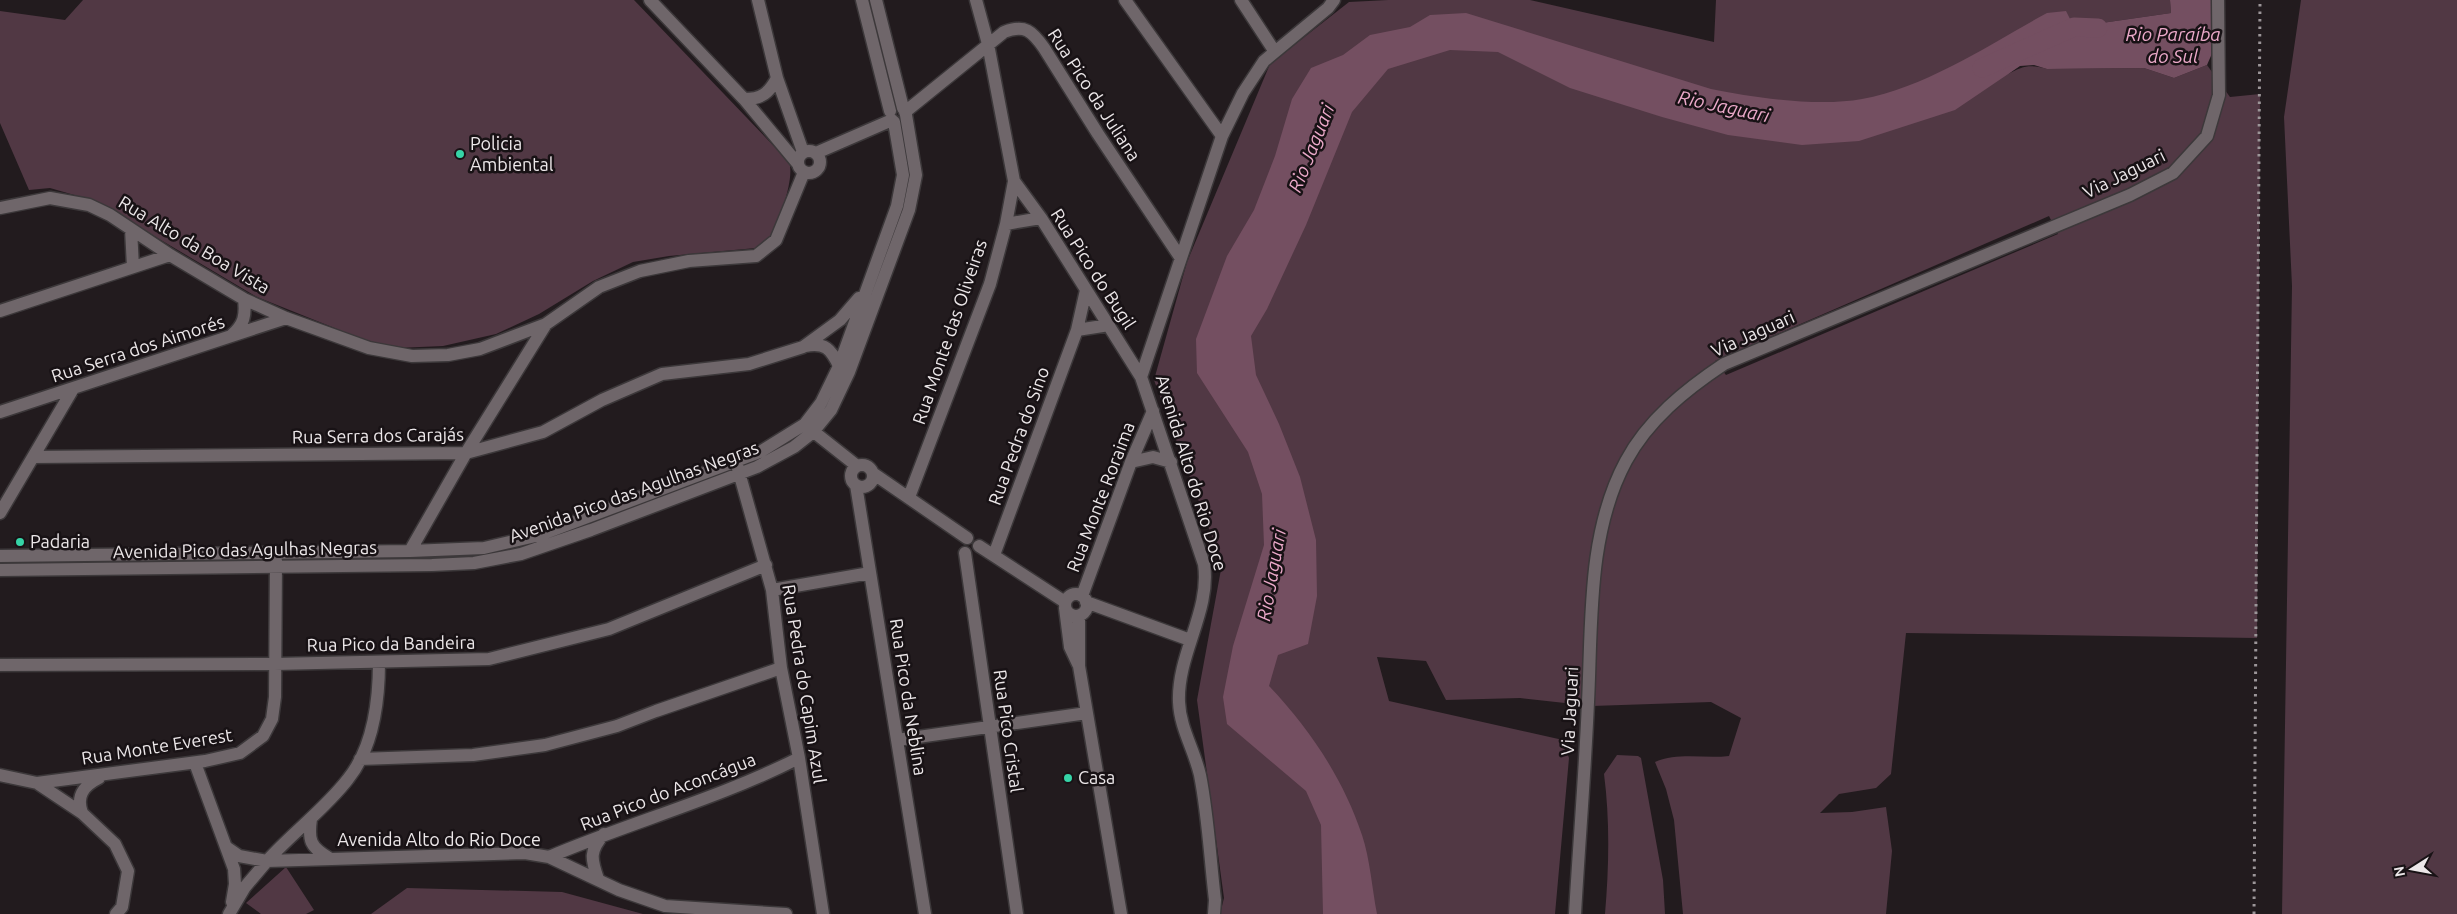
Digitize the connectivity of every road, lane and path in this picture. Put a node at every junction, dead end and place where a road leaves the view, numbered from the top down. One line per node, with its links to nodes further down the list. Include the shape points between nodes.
1 (650, 0): 13 (street)
2 (758, 0): 12 (street)
3 (862, 0): 15 (street, Avenida Pico das Agulhas Negras)
4 (876, 0): 14 (street, Avenida Pico das Agulhas Negras)
5 (976, 0): 10 (street, Rua Monte das Oliveiras)
6 (1125, 0): 16 (street)
7 (1242, 0): 11 (street)
8 (1334, 0): 11 (street, Avenida Alto do Rio Doce)
9 (2218, 0): 97 (street, Via Jaguari, via 2219,95 2207,136 2174,173 2130,195 1724,364 1696,383 1646,430 1625,462 1601,526 1592,609)
10 (988, 44): 14 (street, Rua Pico da Juliana); 18 (street, Rua Monte das Oliveiras); 24 (street, Rua Pico da Juliana, via 1016,27 1035,35)
11 (1275, 52): 16 (street, Avenida Alto do Rio Doce, via 1254,74)
12 (777, 78): 13 (street, via 766,94); 17 (street)
13 (744, 98): 17 (street, via 773,135)
14 (905, 112): 15 (street, Rua Pico da Juliana, via 902,121); 41 (street, Avenida Pico das Agulhas Negras, via 916,175 909,210 849,372 831,410)
15 (892, 117): 17 (street); 27 (street, Avenida Pico das Agulhas Negras, via 904,175 897,206)
16 (1222, 136): 24 (street, Avenida Alto do Rio Doce)
17 (807, 161): 31 (street, Rua Alto da Boa Vista, via 776,240 756,256 689,261 640,270 599,286)
18 (1014, 181): 20 (street, Rua Pico do Bugil); 21 (street, Rua Monte das Oliveiras)
19 (0, 208): 22 (street, Rua Alto da Boa Vista, via 38,199 62,198 98,209)
20 (1041, 218): 21 (street); 26 (street, Rua Pico do Bugil)
21 (1006, 224): 49 (street, Rua Monte das Oliveiras, via 990,284)
22 (131, 229): 23 (street, Rua Alto da Boa Vista); 25 (street)
23 (170, 255): 25 (street); 28 (street, Rua Alto da Boa Vista)
24 (1180, 257): 37 (street, Avenida Alto do Rio Doce)
25 (133, 267): 29 (street)
26 (1086, 290): 32 (street, Rua Pico do Bugil); 33 (street, Rua Pedra do Sino)
27 (864, 293): 35 (street, Rua Serra dos Carajás, via 840,320); 36 (street, Avenida Pico das Agulhas Negras)
28 (244, 299): 30 (street, Rua Alto da Boa Vista); 34 (street, via 246,312 243,324)
29 (0, 311)
30 (286, 318): 31 (street, Rua Alto da Boa Vista, via 369,348 412,356 448,356 480,349); 34 (street, Rua Serra dos Aimorés)
31 (546, 324): 42 (street)
32 (1109, 325): 33 (street); 37 (street, Rua Pico do Bugil)
33 (1077, 330): 56 (street, Rua Pedra do Sino)
34 (228, 339): 38 (street, Rua Serra dos Aimorés)
35 (803, 346): 36 (street, via 818,344 827,348); 42 (street, Rua Serra dos Carajás, via 749,364 662,374 602,400 543,432)
36 (839, 366): 41 (street, Avenida Pico das Agulhas Negras)
37 (1141, 377): 39 (street, Avenida Alto do Rio Doce)
38 (73, 389): 40 (street, Rua Serra dos Aimorés); 43 (street)
39 (1153, 411): 44 (street, Rua Monte Roraima); 45 (street, Avenida Alto do Rio Doce)
40 (0, 412)
41 (809, 428): 46 (street, Avenida Pico das Agulhas Negras, via 778,456); 48 (street)
42 (466, 453): 43 (street, Rua Serra dos Carajás); 53 (street)
43 (33, 457): 50 (street)
44 (1131, 462): 45 (street, via 1153,457); 63 (street, Rua Monte Roraima)
45 (1171, 462): 66 (street, Avenida Alto do Rio Doce, via 1204,564 1206,580)
46 (738, 468): 53 (street, Avenida Pico das Agulhas Negras, via 526,539 484,548); 58 (street, Rua Pedra do Capim Azul); 59 (street, Avenida Pico das Agulhas Negras, via 548,546 499,559 432,565)
47 (874, 474): 48 (street, via 868,466); 48 (street, via 872,482 866,486); 49 (street)
48 (855, 475): 61 (street, Rua Pico da Neblina)
49 (909, 497): 51 (street)
50 (0, 513)
51 (967, 538): 52 (street, via 975,539); 55 (street, via 961,545)
52 (979, 546): 55 (street, via 973,555); 56 (street)
53 (410, 551): 54 (street, Avenida Pico das Agulhas Negras)
54 (276, 553): 57 (street, Avenida Pico das Agulhas Negras); 59 (street, Rua Monte Everest)
55 (964, 553): 73 (street, Rua Pico Cristal)
56 (994, 555): 64 (street)
57 (0, 556)
58 (766, 565): 62 (street, Rua Pedra do Capim Azul); 67 (street, Rua Pico da Bandeira, via 608,629 490,660)
59 (276, 567): 60 (street, Avenida Pico das Agulhas Negras); 68 (street, Rua Monte Everest)
60 (0, 570)
61 (870, 573): 62 (street); 74 (street, Rua Pico da Neblina)
62 (772, 590): 71 (street, Rua Pedra do Capim Azul)
63 (1084, 599): 64 (street, via 1072,595); 65 (street, via 1086,608); 66 (street)
64 (1065, 605): 65 (street, via 1069,614); 70 (street, via 1070,647)
65 (1079, 616): 70 (street)
66 (1190, 640): 96 (street, Avenida Alto do Rio Doce, via 1179,702 1181,723 1200,774)
67 (379, 662): 68 (street, Rua Pico da Bandeira); 76 (street, via 379,685 369,739)
68 (275, 664): 69 (street, Rua Pico da Bandeira); 77 (street, Rua Monte Everest, via 272,719 262,736 240,753)
69 (0, 665)
70 (1079, 666): 72 (street)
71 (781, 668): 75 (street, Rua Pedra do Capim Azul); 76 (street, via 617,726 545,745 473,755)
72 (1087, 713): 73 (street); 95 (street)
73 (989, 725): 74 (street); 94 (street, Rua Pico Cristal)
74 (897, 740): 93 (street, Rua Pico da Neblina)
75 (799, 758): 83 (street, Rua Pico do Aconcágua, via 693,804); 92 (street, Rua Pedra do Capim Azul)
76 (360, 759): 82 (street, via 350,778)
77 (195, 762): 79 (street, Rua Monte Everest); 84 (street)
78 (0, 775): 80 (street)
79 (105, 775): 80 (street, Rua Monte Everest); 81 (street, via 84,788 79,803)
80 (37, 783): 81 (street)
81 (82, 813): 89 (street, via 115,844 128,871 122,907)
82 (311, 819): 86 (street, via 310,841 316,850); 87 (street)
83 (606, 833): 85 (street, Rua Pico do Aconcágua); 88 (street, via 592,853)
84 (226, 847): 87 (street, Avenida Alto do Rio Doce, via 239,856); 90 (street, via 234,869 235,884)
85 (548, 857): 86 (street, Avenida Alto do Rio Doce, via 525,854); 88 (street, Avenida Alto do Rio Doce)
86 (329, 858): 87 (street, Avenida Alto do Rio Doce)
87 (267, 861): 90 (street)
88 (598, 879): 91 (street, Avenida Alto do Rio Doce, via 665,906)
89 (116, 914)
90 (228, 914)
91 (786, 914)
92 (823, 914)
93 (925, 914)
94 (1016, 914)
95 (1121, 914)
96 (1214, 914)
97 (1575, 914)

